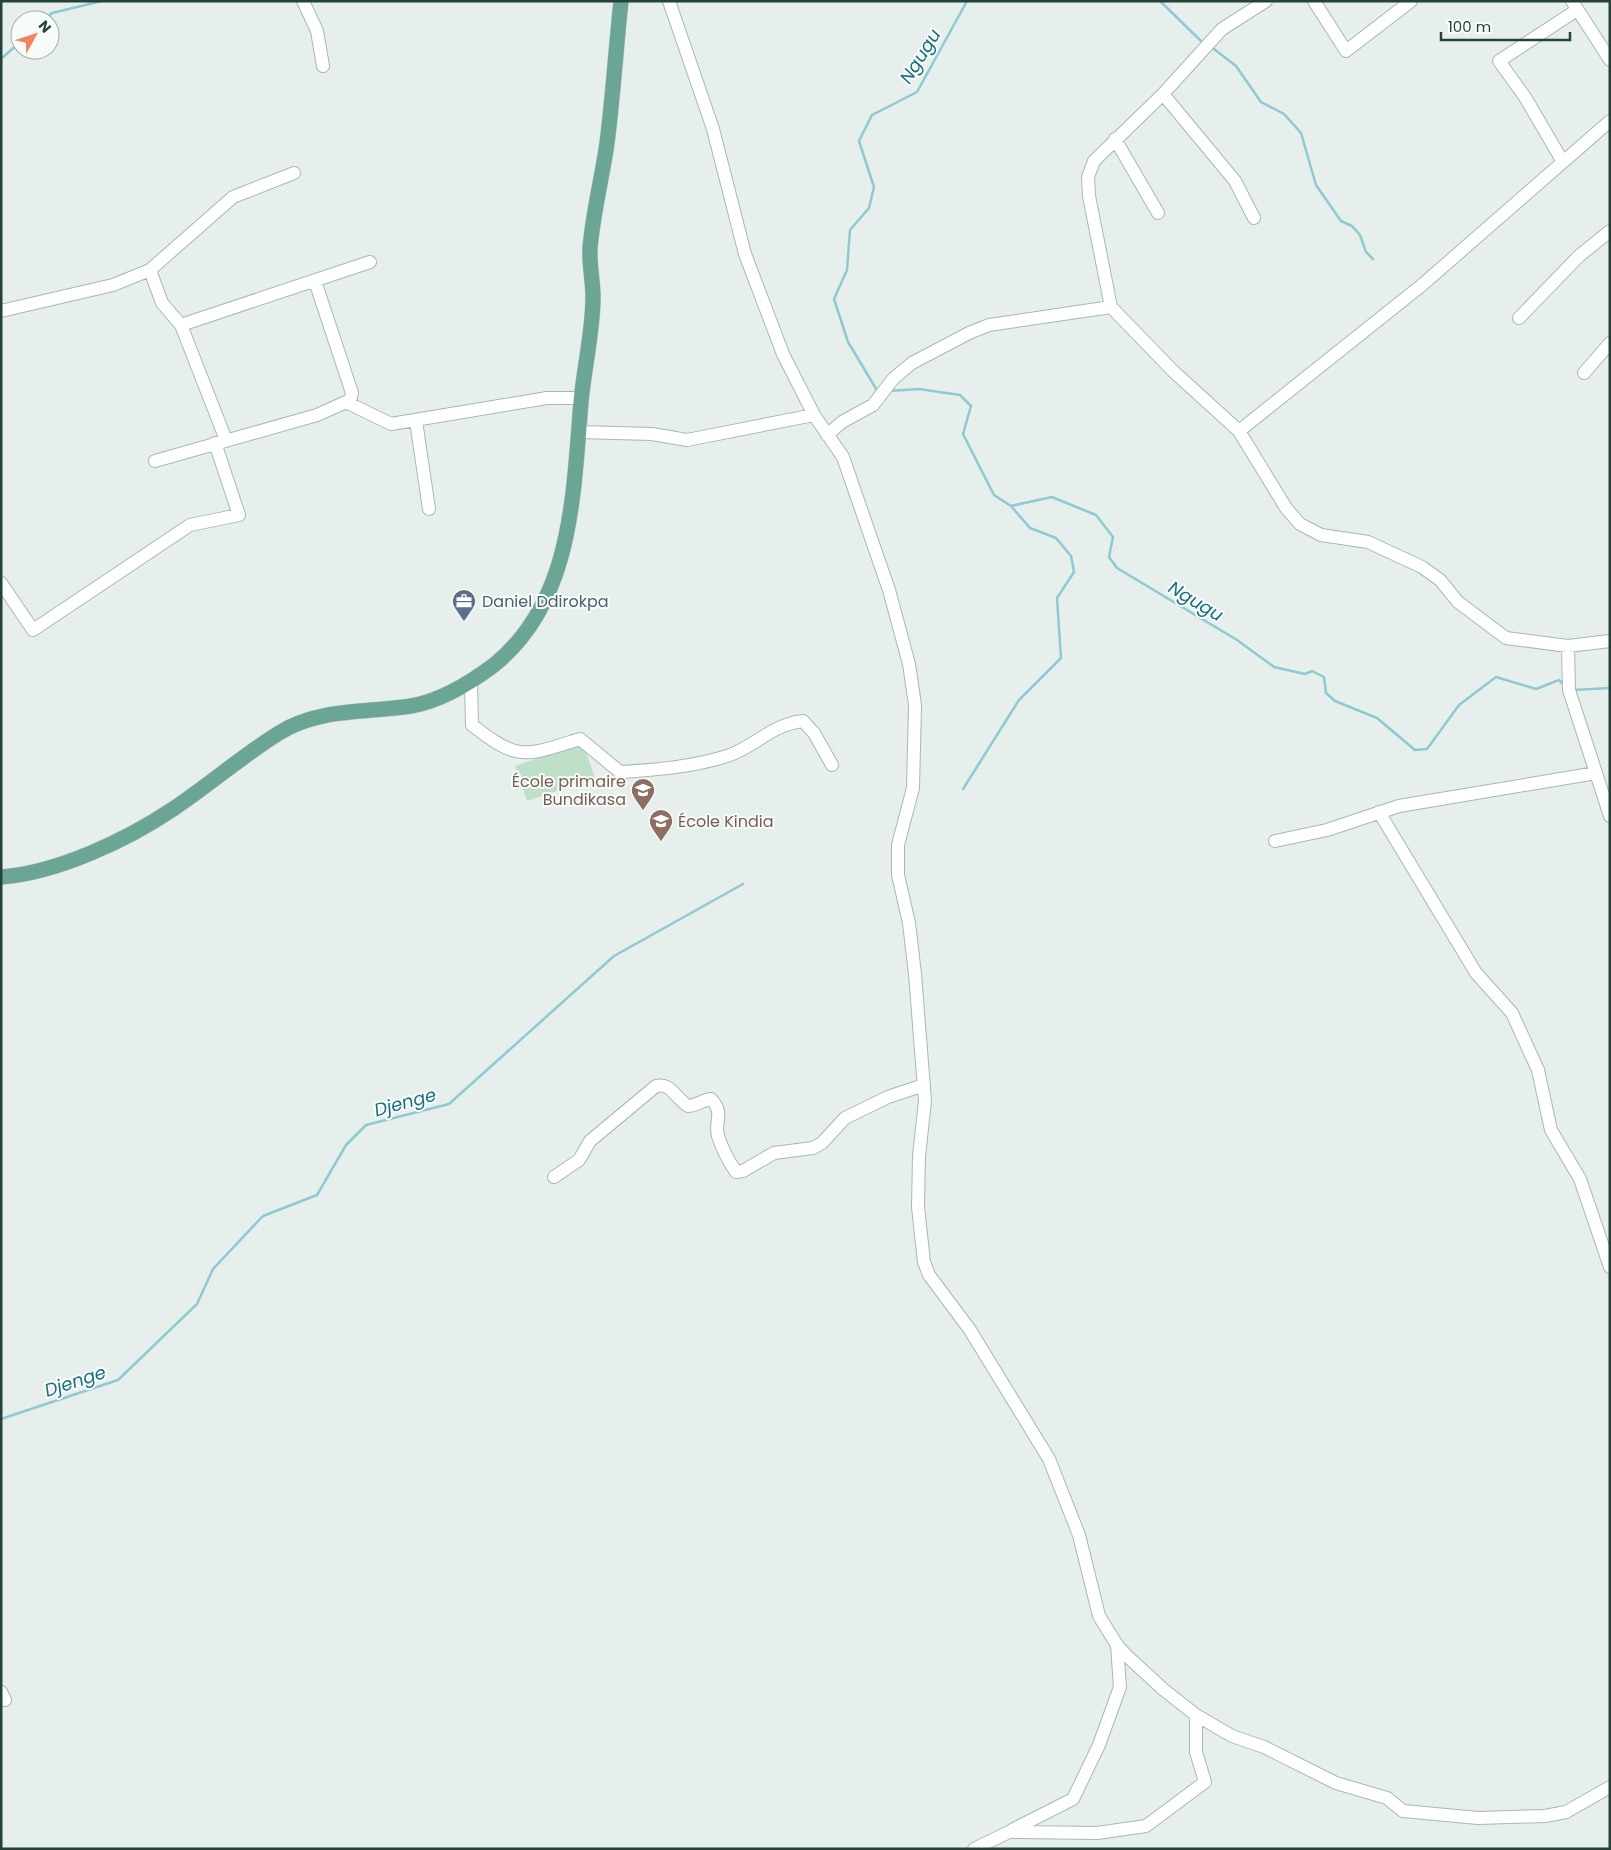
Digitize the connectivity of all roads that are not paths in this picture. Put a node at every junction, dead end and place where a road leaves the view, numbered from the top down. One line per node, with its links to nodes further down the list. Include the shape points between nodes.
1 (303, 1): 9 (street, via 317,31)
2 (621, 1): 27 (main road, via 607,140 590,250 593,299)
3 (669, 1): 29 (street, via 712,129 745,254 783,354)
4 (1266, 1): 10 (street, via 1222,29)
5 (1314, 1): 6 (street, via 1346,51)
6 (1411, 1)
7 (1574, 6): 8 (street); 13 (street, via 1499,61 1525,97)
8 (1610, 60)
9 (323, 66)
10 (1163, 94): 12 (street); 16 (street, via 1235,181)
11 (1610, 121): 13 (street)
12 (1116, 139): 15 (street); 21 (street, via 1094,161 1088,177 1088,196)
13 (1563, 162): 31 (street, via 1422,285)
14 (294, 173): 19 (street, via 233,197)
15 (1158, 213)
16 (1254, 218)
17 (1610, 231): 23 (street, via 1579,256)
18 (370, 262): 20 (street)
19 (150, 270): 22 (street, via 113,285); 24 (street, via 162,303)
20 (315, 281): 24 (street); 28 (street, via 352,393)
21 (1110, 308): 31 (street); 33 (street, via 989,325 946,344 912,363 873,404)
22 (1, 311)
23 (1519, 318)
24 (181, 325): 34 (street)
25 (1610, 342): 26 (street)
26 (1584, 373)
27 (581, 398): 30 (street, via 547,398); 32 (main road)
28 (349, 404): 30 (street, via 391,424); 34 (street, via 346,402 317,415)
29 (814, 415): 32 (street, via 687,440 652,434); 33 (street)
30 (416, 421): 36 (street)
31 (1238, 431): 39 (street, via 1286,508 1300,524 1321,535 1368,542 1422,567 1440,580 1458,602 1506,638)
32 (579, 432): 40 (main road, via 567,534 555,579 530,627 495,664)
33 (827, 435): 47 (street, via 843,457 889,590 904,641 915,705 913,788 898,845 898,875 909,923)
34 (220, 441): 35 (street); 37 (street, via 239,515 190,525 33,630)
35 (155, 461)
36 (429, 509)
37 (1, 583)
38 (1610, 641): 39 (street)
39 (1568, 646): 42 (street, via 1569,690)
40 (471, 680): 41 (street, via 472,725 493,742 518,753 534,753 580,739 620,772 668,770 729,756 786,723 803,721); 46 (main road, via 442,697 414,706 312,717 281,731 170,811 94,852 18,876)
41 (832, 764)
42 (1596, 773): 43 (street); 44 (street)
43 (1379, 812): 45 (street, via 1327,830); 49 (street, via 1476,973 1512,1013 1538,1070 1551,1130 1580,1179)
44 (1610, 816)
45 (1275, 841)
46 (1, 877)
47 (924, 1085): 48 (street, via 888,1097 845,1118 813,1148 774,1153 736,1172 718,1135 720,1116 711,1099 688,1106 662,1084 590,1141 579,1160); 50 (street, via 918,1207 924,1262 929,1275 970,1330 1049,1459 1079,1535 1099,1616)
48 (554, 1177)
49 (1610, 1267)
50 (1117, 1644): 51 (street, via 1164,1690); 53 (street, via 1120,1688 1099,1745 1073,1799)
51 (1196, 1715): 52 (street, via 1232,1736 1336,1783 1387,1798 1403,1811 1478,1818 1545,1816 1566,1812); 53 (street, via 1196,1752 1205,1782 1146,1826 1097,1833)
52 (1610, 1787)
53 (1009, 1832): 54 (street)
54 (974, 1849)

